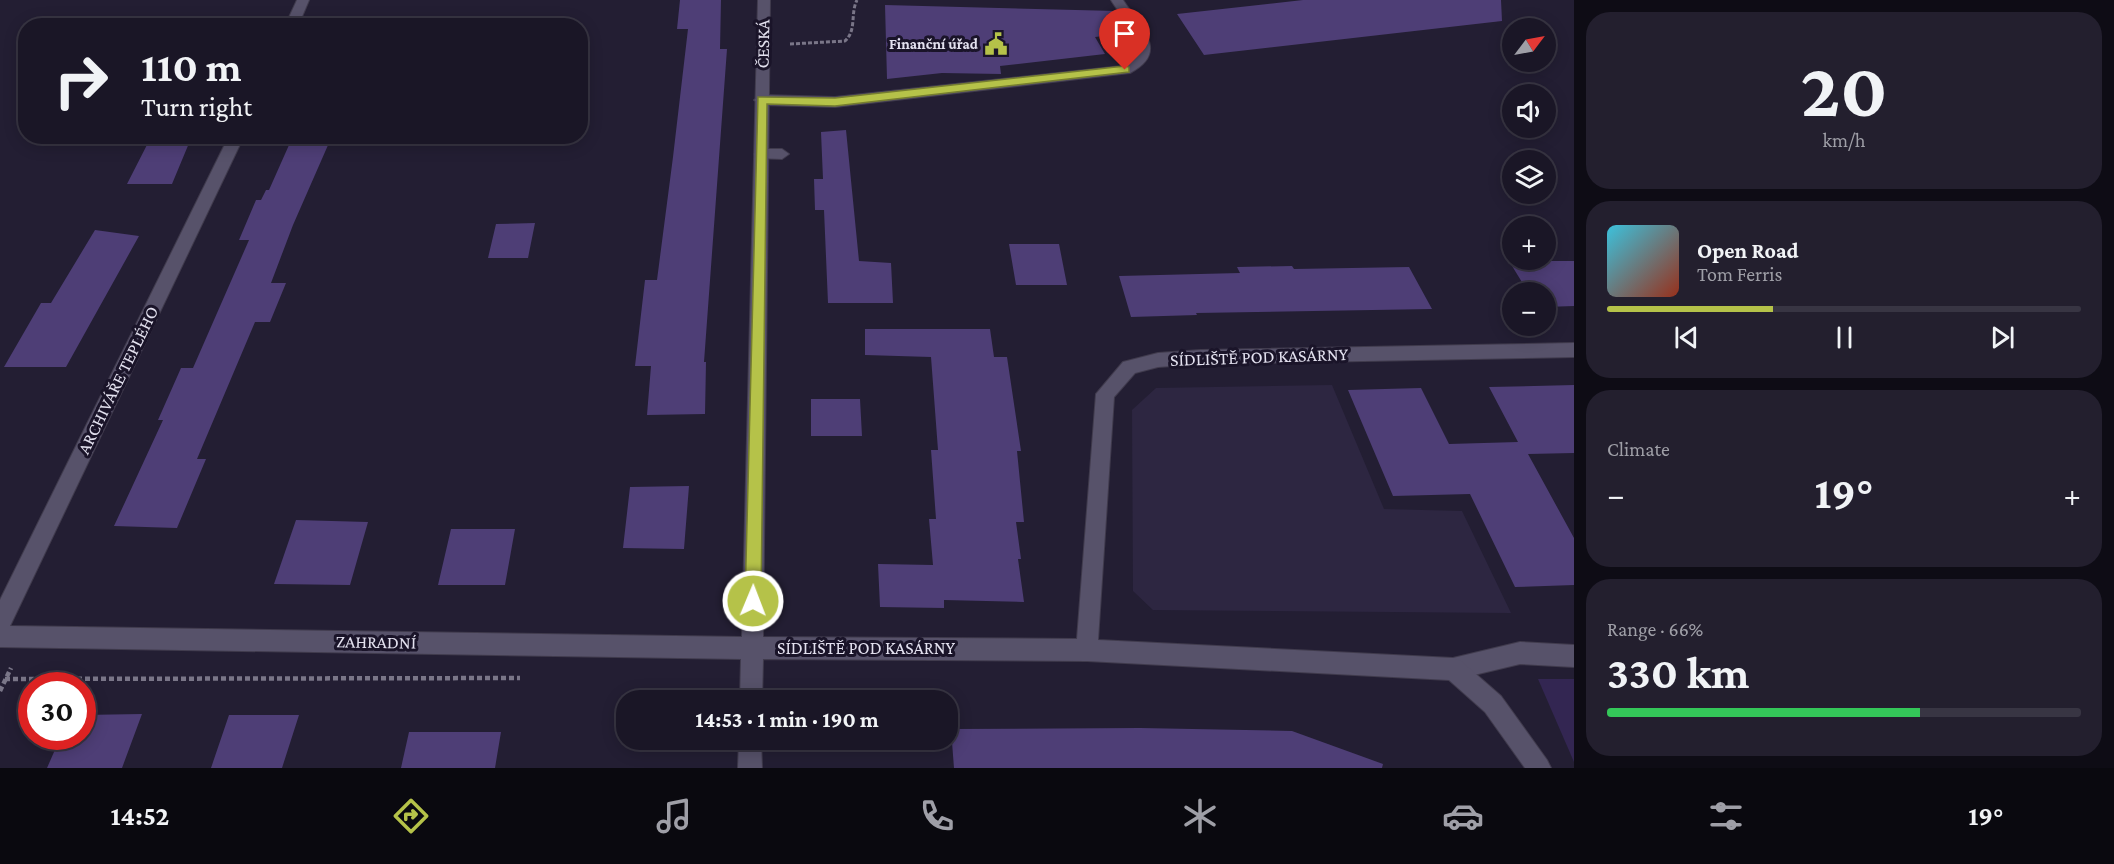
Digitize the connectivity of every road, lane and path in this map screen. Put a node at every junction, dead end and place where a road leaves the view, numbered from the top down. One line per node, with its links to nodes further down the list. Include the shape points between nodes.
1 (303, 0): 5 (street)
2 (764, 0): 7 (street, ČESKÁ)
3 (857, 0): 6 (path, via 850,38)
4 (1117, 0): 7 (street, via 1144,43 1144,55 1138,64 1125,70 835,102)
5 (295, 18)
6 (784, 44)
7 (762, 100): 9 (street, ČESKÁ)
8 (233, 144): 12 (street, ARCHIVÁŘE TEPLÉHO)
9 (761, 154): 10 (street); 14 (street, ČESKÁ)
10 (782, 154)
11 (1574, 350): 15 (street, SÍDLIŠTĚ POD KASÁRNY, via 1201,357 1158,360 1130,367 1105,394)
12 (0, 623)
13 (0, 636): 14 (street, ZAHRADNÍ)
14 (752, 648): 15 (street, SÍDLIŠTĚ POD KASÁRNY); 19 (street, ČESKÁ)
15 (1088, 650): 17 (street, SÍDLIŠTĚ POD KASÁRNY)
16 (1574, 656): 17 (street, SÍDLIŠTĚ POD KASÁRNY, via 1520,653)
17 (1453, 669): 23 (street, via 1493,704)
18 (529, 678): 20 (path, via 5,679)
19 (751, 690)
20 (0, 691)
21 (750, 750): 22 (street)
22 (750, 768)
23 (1539, 768)

